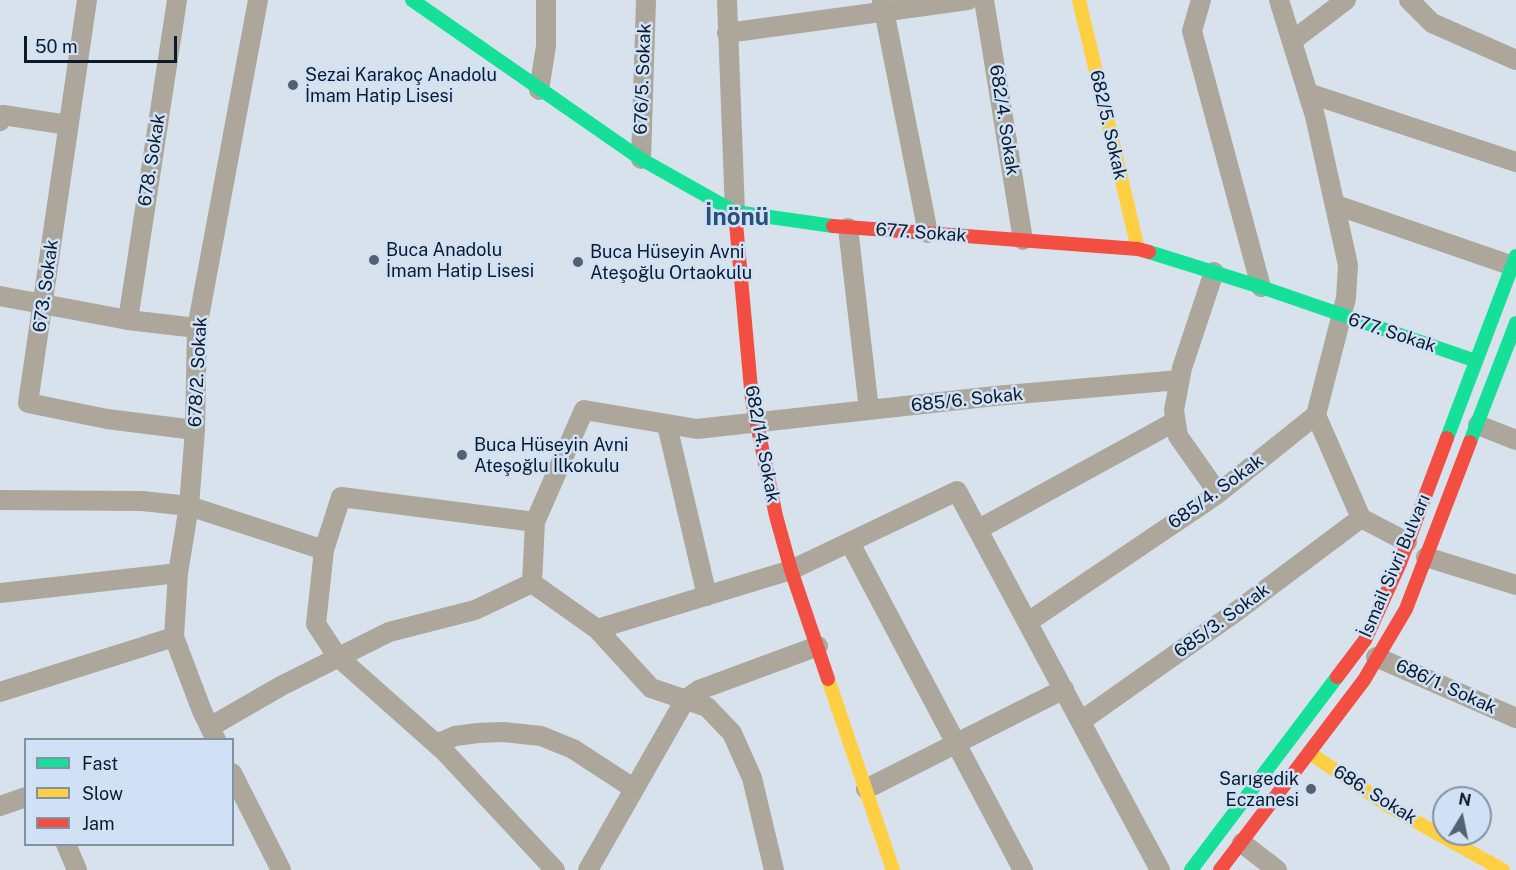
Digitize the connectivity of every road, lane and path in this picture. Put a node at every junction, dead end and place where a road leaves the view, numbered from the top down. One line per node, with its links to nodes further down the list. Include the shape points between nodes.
1 (87, 0): 24 (street, 673. Sokak)
2 (177, 0): 39 (street, 678. Sokak)
3 (258, 0): 41 (street, 678/2. Sokak)
4 (411, 0): 17 (street, 677. Sokak)
5 (444, 0): 17 (street)
6 (546, 0): 21 (street, via 546,46)
7 (646, 0): 25 (street, 676/5. Sokak)
8 (727, 0): 18 (street, 682/14. Sokak)
9 (968, 0): 16 (street)
10 (984, 0): 31 (street, 682/4. Sokak)
11 (1079, 0): 32 (street, 682/5. Sokak)
12 (1202, 0): 35 (street, via 1192,31)
13 (1279, 0): 19 (street)
14 (1346, 0): 19 (street)
15 (1409, 0): 20 (street, via 1432,23)
16 (883, 5): 18 (street); 30 (street)
17 (440, 20): 21 (street, 677. Sokak)
18 (727, 33): 28 (street, 682/14. Sokak)
19 (1292, 41): 22 (street)
20 (1516, 60)
21 (539, 90): 25 (street, 677. Sokak)
22 (1308, 93): 26 (street); 27 (street)
23 (0, 121): 24 (street, via 3,115)
24 (68, 125): 37 (street, 673. Sokak)
25 (641, 159): 28 (street, 677. Sokak)
26 (1516, 162)
27 (1336, 205): 33 (street); 38 (street, via 1348,265)
28 (735, 212): 29 (street, 677. Sokak); 47 (street, 682/14. Sokak)
29 (848, 228): 30 (street, 677. Sokak); 44 (street)
30 (928, 233): 31 (street, 677. Sokak)
31 (1023, 240): 32 (street, 677. Sokak)
32 (1138, 249): 34 (street, 677. Sokak)
33 (1514, 261): 42 (street, İsmail Sivri Bulvarı)
34 (1214, 272): 35 (street, 677. Sokak); 43 (street)
35 (1261, 287): 38 (street, 677. Sokak)
36 (0, 296): 37 (street)
37 (44, 306): 39 (street); 50 (street, 673. Sokak, via 28,403 106,419)
38 (1341, 316): 42 (street, 677. Sokak); 45 (street)
39 (128, 320): 41 (street)
40 (1516, 323): 49 (street, İsmail Sivri Bulvarı)
41 (197, 328): 50 (street, 678/2. Sokak)
42 (1476, 362): 58 (street, İsmail Sivri Bulvarı)
43 (1179, 380): 44 (street, 685/6. Sokak); 46 (street)
44 (869, 410): 47 (street, 685/6. Sokak)
45 (1316, 415): 52 (street, 685/4. Sokak); 55 (street)
46 (1174, 422): 52 (street, via 1178,436); 57 (street)
47 (755, 423): 48 (street, 685/6. Sokak, via 697,429); 62 (street, 682/14. Sokak)
48 (667, 425): 56 (street, 685/6. Sokak, via 584,410); 67 (street)
49 (1478, 425): 51 (street); 61 (street, İsmail Sivri Bulvarı)
50 (195, 430): 54 (street, 678/2. Sokak)
51 (1516, 440)
52 (1218, 493): 68 (street, 685/4. Sokak)
53 (0, 500): 54 (street, via 142,501)
54 (189, 506): 60 (street); 63 (street, 678/2. Sokak)
55 (1361, 518): 58 (street); 78 (street, 685/3. Sokak)
56 (535, 522): 60 (street, via 341,497); 64 (street)
57 (979, 529): 59 (street, via 957,491); 68 (street)
58 (1407, 542): 99 (street, İsmail Sivri Bulvarı, via 1365,640)
59 (850, 543): 62 (street); 81 (street)
60 (324, 550): 72 (street, via 316,624)
61 (1426, 557): 65 (street); 73 (street, İsmail Sivri Bulvarı, via 1406,609)
62 (791, 570): 67 (street); 71 (street, 682/14. Sokak)
63 (178, 573): 66 (street); 70 (street, 678/2. Sokak)
64 (532, 583): 69 (street); 72 (street, via 475,610 389,632)
65 (1516, 585)
66 (0, 593)
67 (706, 596): 69 (street)
68 (1028, 622): 74 (street)
69 (597, 629): 76 (street, via 651,688)
70 (174, 636): 75 (street); 79 (street, 678/2. Sokak)
71 (818, 646): 76 (street, via 699,690); 85 (street, 682/14. Sokak)
72 (337, 656): 79 (street); 80 (street)
73 (1376, 657): 77 (street, 686/1. Sokak); 82 (street, İsmail Sivri Bulvarı)
74 (1064, 689): 78 (street); 81 (street)
75 (0, 693)
76 (685, 700): 84 (street); 95 (street, via 707,707 732,733 752,778)
77 (1516, 718)
78 (1081, 722): 98 (street)
79 (212, 736)
80 (436, 744): 84 (street, via 478,733 541,736 573,749); 93 (street)
81 (957, 745): 85 (street); 97 (street)
82 (1311, 754): 88 (street, İsmail Sivri Bulvarı); 90 (street, 686. Sokak, via 1389,807)
83 (234, 777): 92 (street)
84 (633, 789): 94 (street)
85 (866, 789): 96 (street, 682/14. Sokak)
86 (24, 798): 87 (street)
87 (0, 806)
88 (1242, 843): 100 (street, İsmail Sivri Bulvarı); 101 (street)
89 (67, 846): 91 (street)
90 (1499, 869)
91 (77, 870)
92 (281, 870)
93 (555, 870)
94 (588, 870)
95 (774, 870)
96 (893, 870)
97 (1023, 870)
98 (1160, 870)
99 (1191, 870)
100 (1220, 870)
101 (1277, 870)

